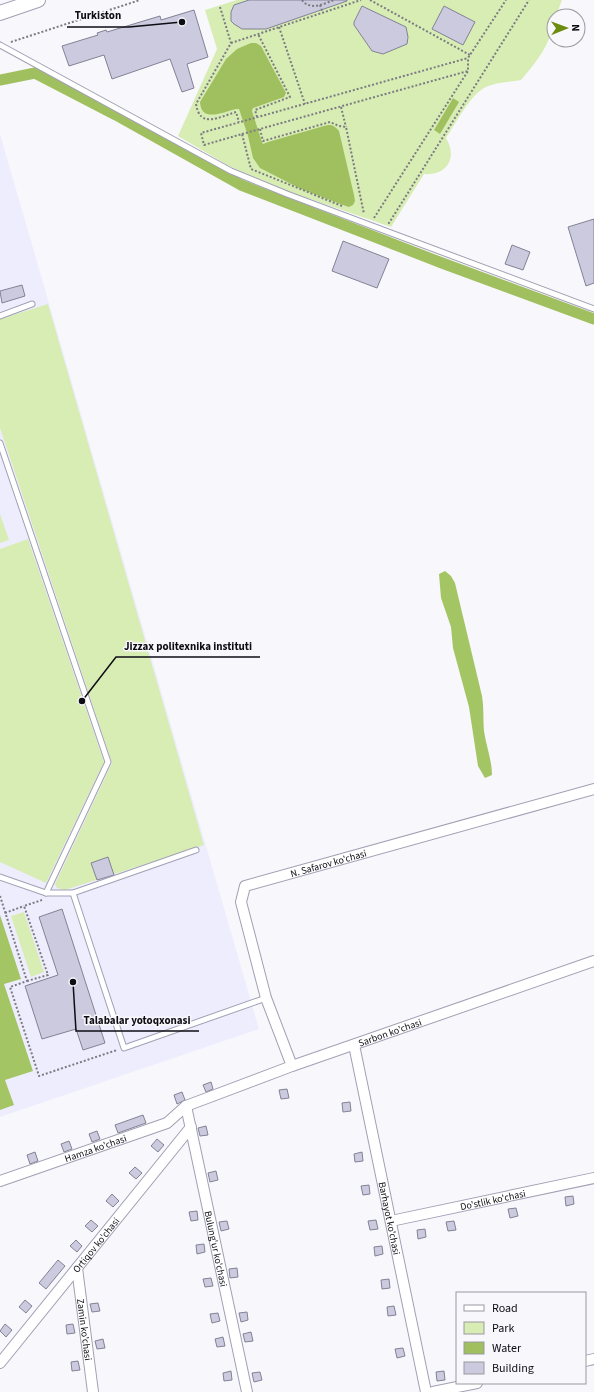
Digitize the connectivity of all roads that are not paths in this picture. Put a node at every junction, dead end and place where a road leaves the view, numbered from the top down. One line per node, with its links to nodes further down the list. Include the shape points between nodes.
1 (38, 0): 2 (main road)
2 (0, 13)
3 (0, 45): 5 (lane, via 231,171)
4 (32, 304): 6 (lane)
5 (594, 309)
6 (0, 316)
7 (0, 443): 11 (lane, via 108,762)
8 (594, 788): 14 (street, N. Safarov ko'chasi, via 245,886 241,902)
9 (196, 850): 12 (lane)
10 (0, 877): 11 (lane)
11 (46, 893): 12 (lane)
12 (73, 893): 14 (lane, via 124,1048)
13 (594, 961): 15 (street, Sarbon ko'chasi)
14 (266, 998): 16 (street, N. Safarov ko'chasi)
15 (354, 1044): 16 (street, Sarbon ko'chasi); 21 (street, Barhayot ko'chasi)
16 (292, 1066): 17 (street, Sarbon ko'chasi)
17 (186, 1106): 18 (street, Bulung'ur ko'chasi); 20 (street, Hamza ko'chasi, via 167,1123)
18 (191, 1127): 22 (street, Ortiqov ko'chasi); 26 (street, Bulung'ur ko'chasi)
19 (594, 1178): 21 (street, Do'stlik ko'chasi)
20 (0, 1181)
21 (391, 1221): 27 (street, Barhayot ko'chasi)
22 (77, 1268): 23 (street, Ortiqov ko'chasi); 25 (street, Zamin ko'chasi)
23 (0, 1363)
24 (472, 1384): 28 (street)
25 (93, 1392)
26 (247, 1392)
27 (426, 1392)
28 (433, 1392)

